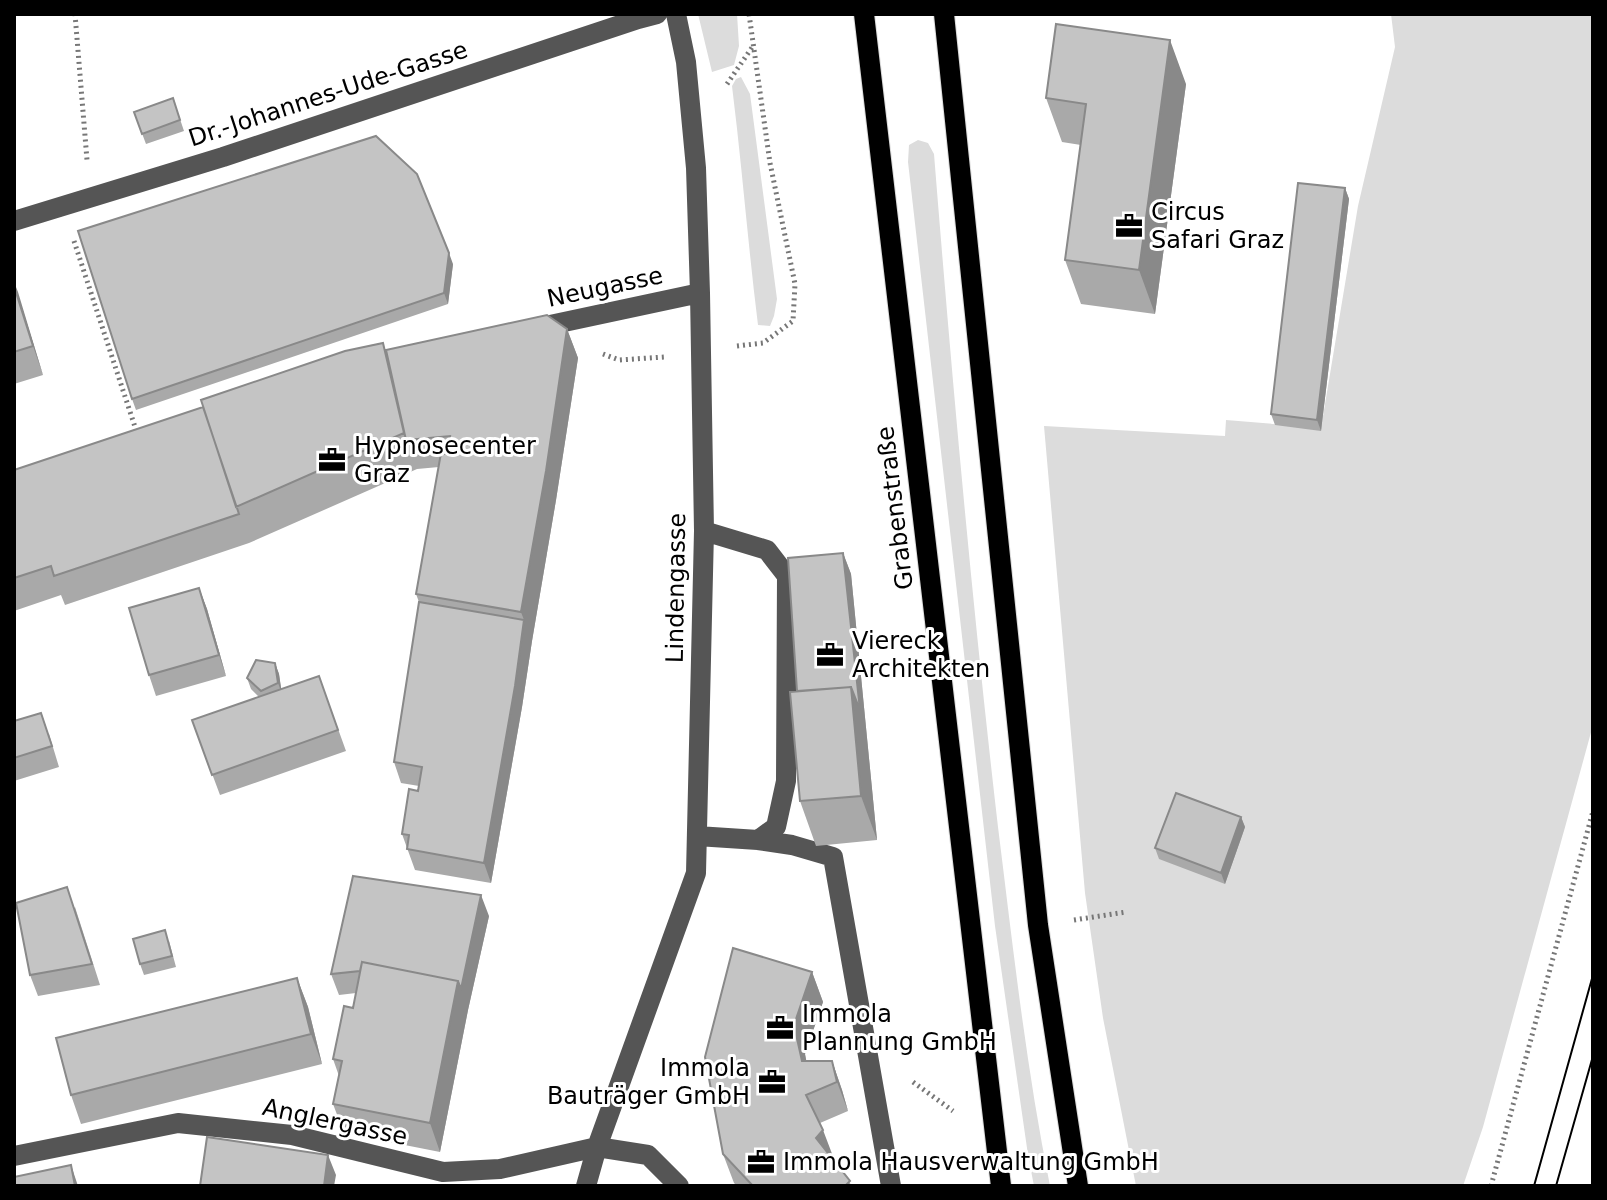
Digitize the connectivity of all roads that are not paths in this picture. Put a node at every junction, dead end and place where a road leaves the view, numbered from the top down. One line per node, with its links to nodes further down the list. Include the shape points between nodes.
1 (657, 14): 5 (street, Dr.-Johannes-Ude-Gasse)
2 (676, 14): 6 (street, Lindengasse, via 696,168)
3 (864, 14): 16 (main road, Grabenstraße)
4 (944, 14): 17 (main road, via 1038,925)
5 (14, 221)
6 (700, 293): 7 (street, Neugasse); 8 (street, Lindengasse)
7 (519, 332)
8 (704, 531): 9 (street, Lindengasse); 10 (street, via 767,550 787,576 786,781 776,827)
9 (697, 836): 10 (street); 11 (street, Lindengasse, via 696,873)
10 (758, 840): 15 (street, via 833,857)
11 (597, 1147): 12 (street, Anglergasse, via 500,1169 443,1172 292,1135 178,1123); 13 (street, Lindengasse); 14 (street, via 648,1155)
12 (14, 1156)
13 (586, 1186)
14 (679, 1186)
15 (891, 1186)
16 (1001, 1186)
17 (1078, 1186)

